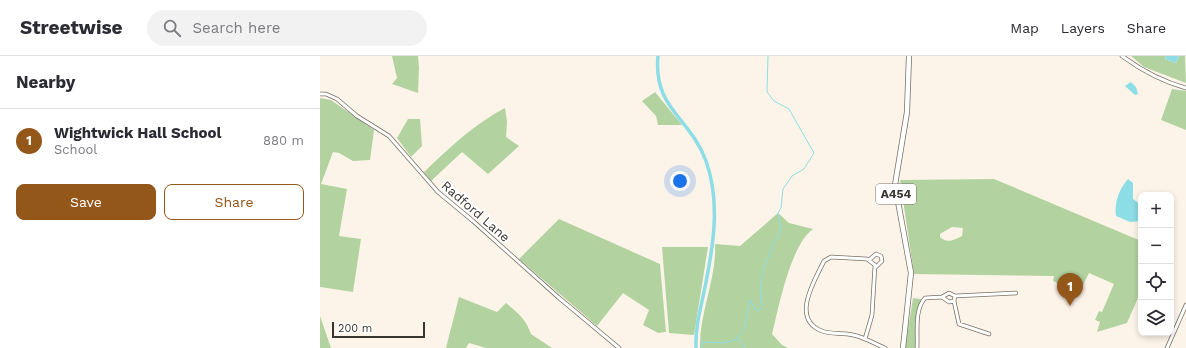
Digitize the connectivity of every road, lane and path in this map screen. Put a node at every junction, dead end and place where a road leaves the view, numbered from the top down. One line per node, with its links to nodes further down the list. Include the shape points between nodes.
1 (909, 56): 16 (highway, A454, via 907,112 895,185 910,273)
2 (1122, 56): 3 (street, via 1170,83)
3 (1186, 88)
4 (320, 94): 14 (street, Radford Lane, via 337,99 357,116 389,136 438,192)
5 (869, 260): 6 (street); 6 (street, via 874,254 879,254 882,261); 13 (street, via 831,257 826,259 806,304 809,319 821,331 853,334)
6 (876, 267): 13 (street, via 872,315)
7 (1016, 293): 8 (street)
8 (955, 296): 9 (street, via 949,293); 10 (street)
9 (942, 297): 10 (street, via 946,301); 17 (street, via 925,298 921,303 918,310)
10 (954, 301): 12 (street, via 959,324)
11 (1186, 305): 18 (street)
12 (989, 334)
13 (865, 339): 15 (street)
14 (619, 348)
15 (885, 348)
16 (903, 348)
17 (917, 348)
18 (1167, 348)

